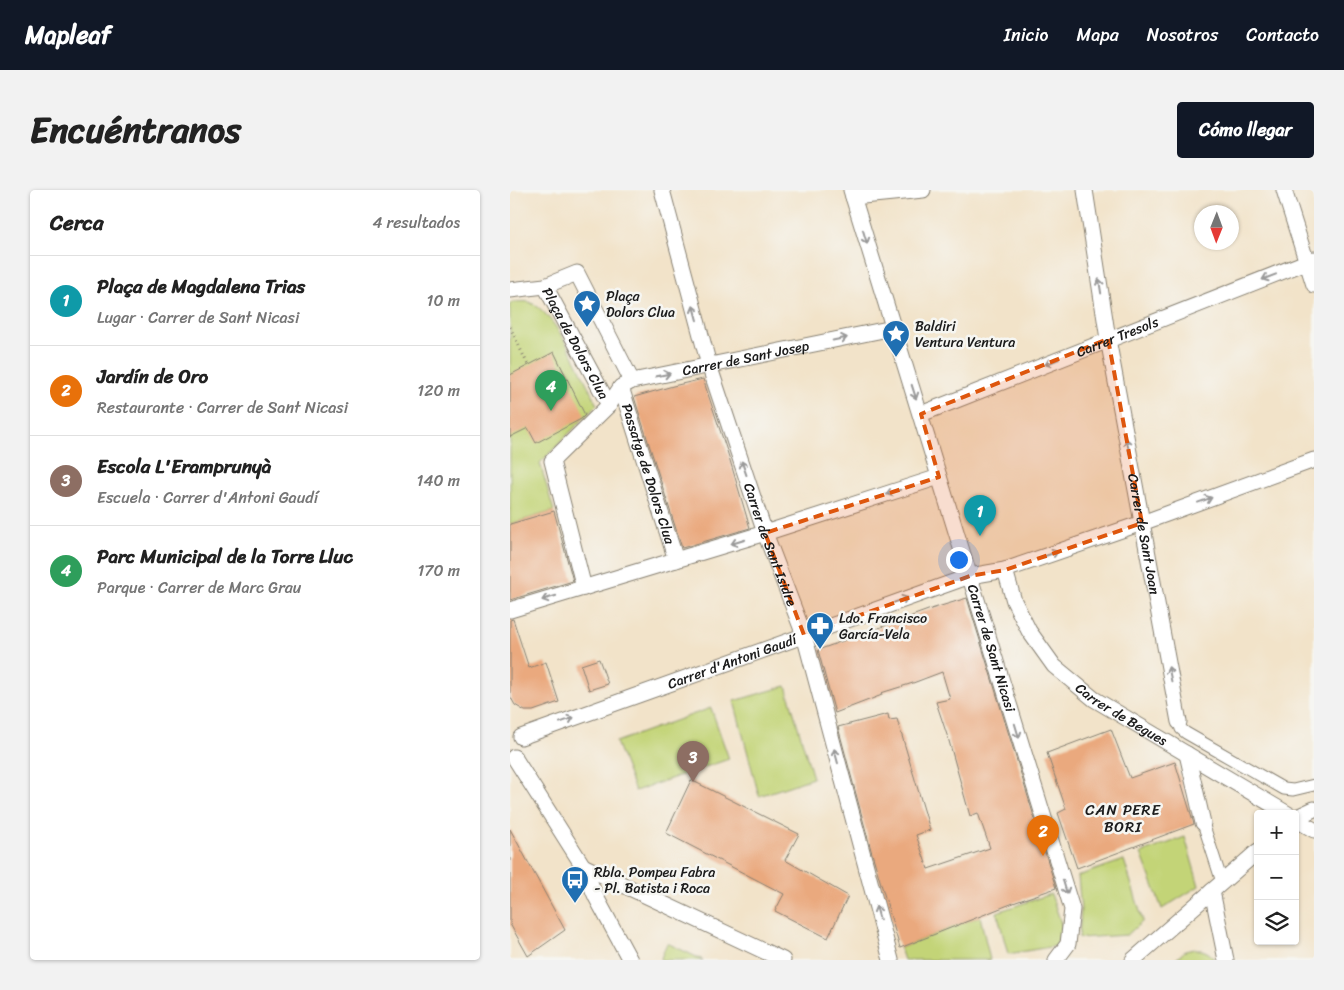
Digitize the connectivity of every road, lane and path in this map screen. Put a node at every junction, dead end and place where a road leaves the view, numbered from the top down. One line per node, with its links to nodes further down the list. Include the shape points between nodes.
1 (662, 190): 14 (street, Carrer de Sant Isidre, one-way to 1)
2 (923, 190): 5 (street)
3 (1085, 190): 12 (street, Carrer de Sant Joan, one-way to 3)
4 (1284, 190): 6 (street)
5 (852, 193): 11 (street, Carrer de Sant Nicasi, one-way to 11)
6 (1310, 260): 7 (street); 12 (street, Carrer Tresols, one-way to 12)
7 (1314, 285)
8 (545, 286): 9 (street); 15 (street, Plaça de Dolors Clua, via 577,272 590,294); 16 (street, Plaça de Dolors Clua)
9 (510, 290)
10 (510, 328): 13 (path)
11 (893, 328): 14 (street, Carrer de Sant Josep, one-way to 11); 17 (street, Carrer de Sant Nicasi, one-way to 17)
12 (1108, 339): 17 (street, Carrer Tresols, one-way to 17); 20 (street, Carrer de Sant Joan, one-way to 12)
13 (528, 365)
14 (709, 365): 15 (street, Carrer de Sant Josep, one-way to 14); 21 (street, Carrer de Sant Isidre, one-way to 14)
15 (627, 384): 16 (street); 22 (street, Passatge de Dolors Clua)
16 (609, 405): 25 (street, via 552,461)
17 (921, 414): 19 (street, Carrer de Sant Nicasi)
18 (1314, 460): 20 (street, Carrer d'Antoni Gaudí, one-way to 18)
19 (939, 477): 21 (street, one-way to 21); 24 (street, Carrer de Sant Nicasi)
20 (1142, 523): 23 (street, Carrer d'Antoni Gaudí, one-way to 20); 28 (street, Carrer de Sant Joan, one-way to 20)
21 (765, 533): 22 (street, one-way to 22); 27 (street, Carrer de Sant Isidre)
22 (676, 560): 25 (street)
23 (1005, 570): 24 (street, Carrer d'Antoni Gaudí); 30 (street, Carrer de Begues, via 1014,601 1029,631 1054,666 1094,699)
24 (970, 576): 27 (street, Carrer d'Antoni Gaudí, one-way to 24); 45 (street, Carrer de Sant Nicasi, one-way to 45, via 1072,909 1068,944)
25 (584, 588): 26 (street, one-way to 26)
26 (510, 610)
27 (804, 635): 29 (street, Carrer d'Antoni Gaudí, one-way to 27); 44 (street, Carrer de Sant Isidre, one-way to 27)
28 (1179, 722): 32 (street, Carrer de Sant Joan, via 1186,733 1284,789)
29 (516, 735): 31 (street, via 523,742 523,749)
30 (1187, 754): 34 (street, Carrer de Begues); 37 (street)
31 (512, 757): 40 (street)
32 (1314, 785)
33 (1314, 809): 35 (street)
34 (1281, 810)
35 (1299, 816)
36 (1299, 821): 38 (street)
37 (1203, 823): 41 (street)
38 (1314, 830)
39 (1254, 854): 41 (street)
40 (583, 866): 42 (street); 43 (street)
41 (1217, 886): 46 (street); 47 (street)
42 (630, 960)
43 (783, 960)
44 (891, 960)
45 (1056, 960)
46 (1134, 960)
47 (1226, 960)

